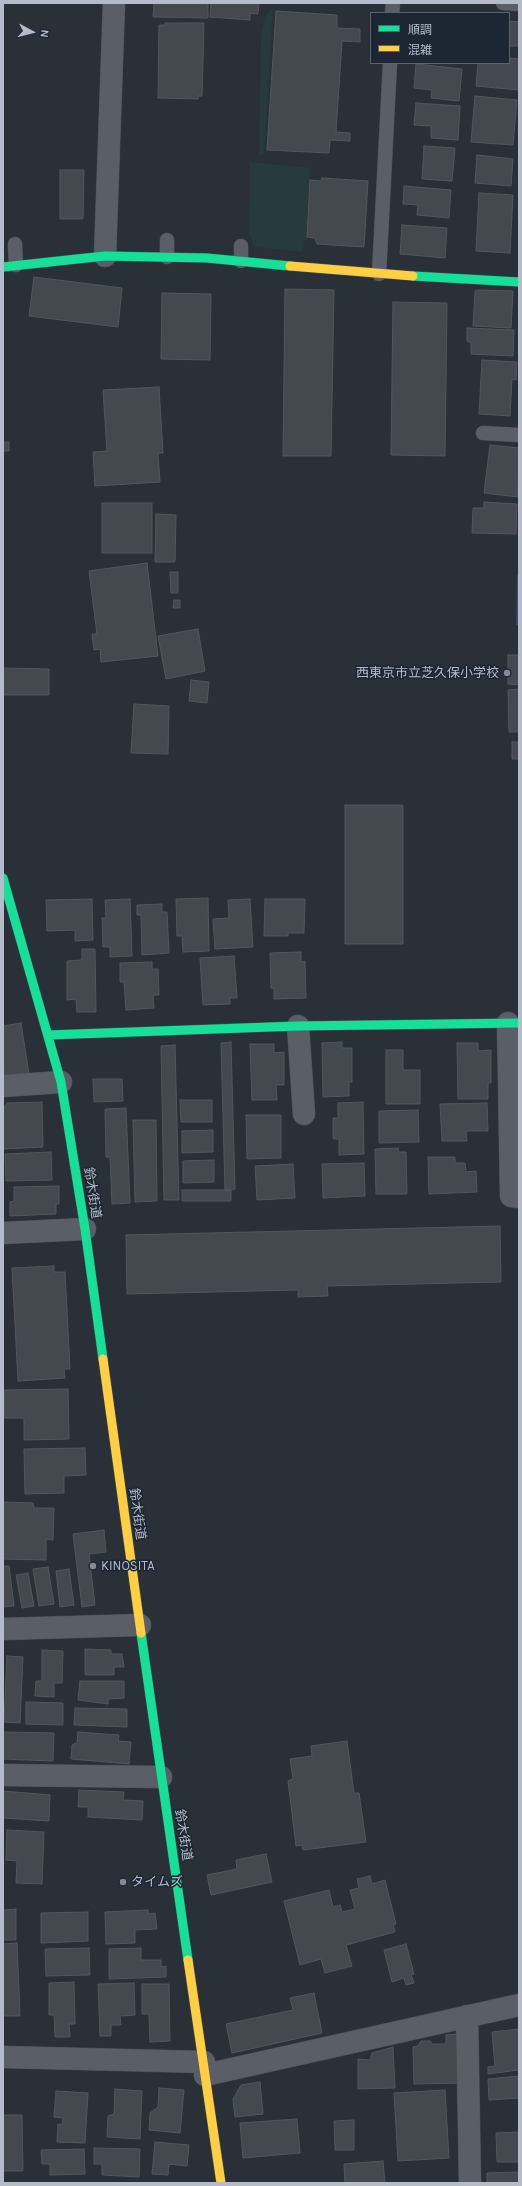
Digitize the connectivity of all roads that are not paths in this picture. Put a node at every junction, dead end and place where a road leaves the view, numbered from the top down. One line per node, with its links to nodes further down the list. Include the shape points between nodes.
1 (114, 3): 8 (street)
2 (503, 3): 3 (lane)
3 (519, 4)
4 (390, 64): 12 (lane)
5 (167, 240): 9 (lane)
6 (15, 244): 11 (lane)
7 (241, 246): 10 (lane)
8 (104, 256): 9 (main road); 11 (main road)
9 (167, 257): 10 (main road)
10 (240, 261): 12 (main road)
11 (9, 266)
12 (379, 274): 13 (main road)
13 (519, 282)
14 (483, 433): 15 (lane)
15 (519, 435)
16 (3, 878): 17 (main road, 鈴木街道)
17 (6, 897): 20 (main road, 鈴木街道)
18 (514, 1023): 19 (main road); 24 (street, via 512,1196)
19 (298, 1026): 20 (main road); 23 (street)
20 (49, 1035): 21 (main road, 鈴木街道)
21 (61, 1082): 22 (street); 25 (main road, 鈴木街道)
22 (3, 1086)
23 (304, 1114)
24 (519, 1197)
25 (84, 1229): 26 (street); 27 (main road, 鈴木街道)
26 (3, 1233)
27 (140, 1625): 28 (street); 30 (main road, 鈴木街道)
28 (3, 1629)
29 (3, 1775): 30 (street)
30 (161, 1777): 34 (main road, 鈴木街道)
31 (519, 2006): 32 (street)
32 (467, 2016): 34 (street); 36 (street)
33 (3, 2057): 34 (street)
34 (204, 2068): 35 (main road, 鈴木街道)
35 (221, 2183)
36 (470, 2183)

